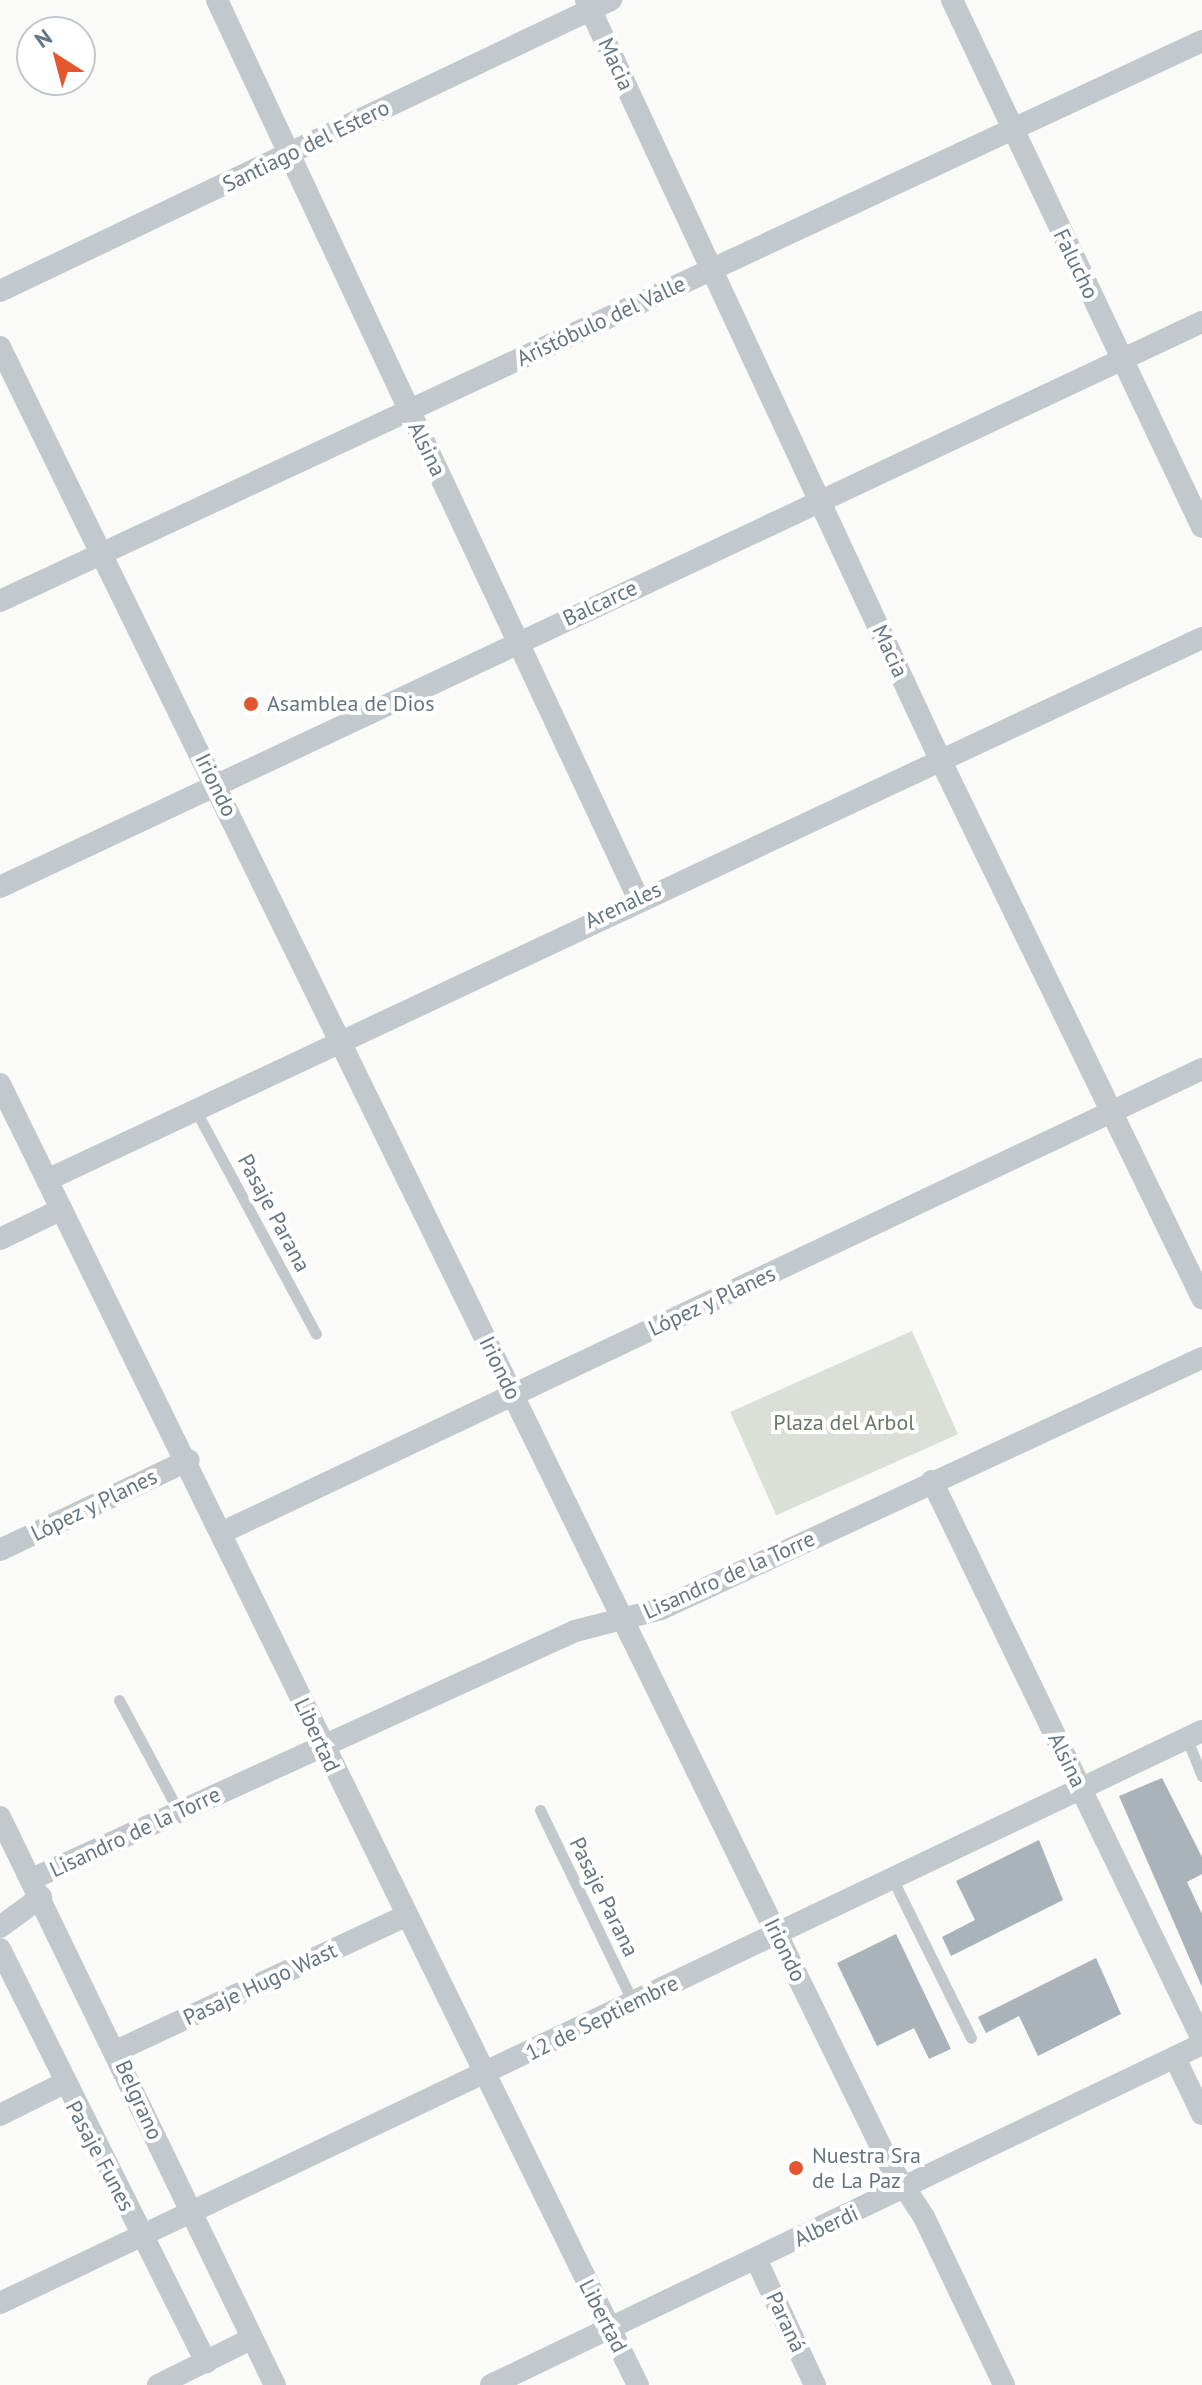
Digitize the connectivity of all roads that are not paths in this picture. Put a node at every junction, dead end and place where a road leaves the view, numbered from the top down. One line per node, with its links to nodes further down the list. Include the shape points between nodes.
1 (217, 0): 6 (street, Alsina)
2 (952, 0): 5 (street, Falucho)
3 (596, 3): 6 (street, Santiago del Estero); 7 (street, Macia)
4 (1202, 41): 5 (street, Aristóbulo del Valle)
5 (1011, 129): 7 (street, Aristóbulo del Valle); 11 (street, Falucho)
6 (290, 154): 8 (street, Santiago del Estero); 12 (street, Alsina)
7 (711, 269): 12 (street, Aristóbulo del Valle); 13 (street, Macia)
8 (0, 291)
9 (1202, 322): 11 (street, Balcarce)
10 (0, 347): 15 (street, Iriondo)
11 (1122, 358): 13 (street, Balcarce); 14 (street, Falucho)
12 (409, 410): 15 (street, Aristóbulo del Valle); 18 (street, Alsina)
13 (819, 499): 18 (street, Balcarce); 19 (street, Macia)
14 (1202, 527)
15 (103, 554): 16 (street, Aristóbulo del Valle); 20 (street, Iriondo)
16 (0, 601)
17 (1202, 638): 19 (street, Arenales)
18 (520, 642): 20 (street, Balcarce); 22 (street, Alsina)
19 (939, 757): 22 (street, Arenales); 27 (street, Macia)
20 (215, 783): 21 (street, Balcarce); 23 (street, Iriondo)
21 (0, 887)
22 (638, 898): 23 (street, Arenales)
23 (339, 1040): 26 (street, Arenales); 34 (street, Iriondo)
24 (1202, 1069): 27 (street, López y Planes)
25 (0, 1084): 28 (street, Libertad)
26 (196, 1111): 28 (street, Arenales); 32 (lane, Pasaje Parana)
27 (1111, 1112): 31 (street, Macia); 34 (street, López y Planes)
28 (47, 1180): 29 (street, Libertad)
29 (60, 1210): 30 (street); 35 (street, Libertad)
30 (0, 1239)
31 (1202, 1298)
32 (316, 1334)
33 (1202, 1358): 36 (street, Lisandro de la Torre)
34 (514, 1396): 37 (street, López y Planes); 39 (street, Iriondo)
35 (189, 1460): 37 (street, Libertad); 38 (street, López y Planes)
36 (932, 1481): 39 (street, Lisandro de la Torre); 44 (street, Alsina)
37 (223, 1532): 42 (street, Libertad)
38 (0, 1550)
39 (624, 1622): 42 (street, Lisandro de la Torre, via 575,1631); 52 (street, Iriondo)
40 (119, 1700): 46 (lane)
41 (1194, 1735): 43 (lane); 44 (street, 12 de Septiembre)
42 (322, 1747): 46 (street, Lisandro de la Torre); 50 (street, Libertad)
43 (1202, 1776)
44 (1082, 1791): 48 (street, 12 de Septiembre); 56 (street, Alsina)
45 (540, 1810): 54 (lane, Pasaje Parana)
46 (179, 1812): 49 (street, Lisandro de la Torre)
47 (0, 1817): 49 (street, Belgrano)
48 (893, 1880): 52 (street, 12 de Septiembre); 55 (lane)
49 (36, 1888): 51 (street, Lisandro de la Torre); 57 (street, Belgrano)
50 (403, 1917): 57 (street, Pasaje Hugo Wast); 59 (street, Libertad)
51 (0, 1927)
52 (777, 1934): 54 (street, 12 de Septiembre); 63 (street, Iriondo)
53 (0, 1949): 60 (street, Pasaje Funes)
54 (633, 2002): 59 (street, 12 de Septiembre)
55 (971, 2038)
56 (1202, 2041): 58 (street, Alberdi)
57 (116, 2051): 64 (street, Belgrano)
58 (1175, 2058): 61 (street); 63 (street, Alberdi)
59 (482, 2077): 64 (street, 12 de Septiembre); 68 (street, Libertad)
60 (62, 2084): 62 (street); 65 (street, Pasaje Funes)
61 (1202, 2114)
62 (0, 2115)
63 (905, 2189): 66 (street, Alberdi); 76 (street, Iriondo)
64 (188, 2209): 65 (street, 12 de Septiembre); 69 (street, Belgrano)
65 (141, 2235): 67 (street, 12 de Septiembre); 70 (street, Pasaje Funes)
66 (756, 2259): 68 (street, Alberdi); 75 (street, Paraná)
67 (0, 2303)
68 (610, 2330): 73 (street, Alberdi); 74 (street, Libertad)
69 (251, 2339): 70 (street); 72 (street, Belgrano)
70 (206, 2362): 71 (street)
71 (158, 2385)
72 (275, 2385)
73 (491, 2385)
74 (638, 2385)
75 (815, 2385)
76 (1004, 2385)

